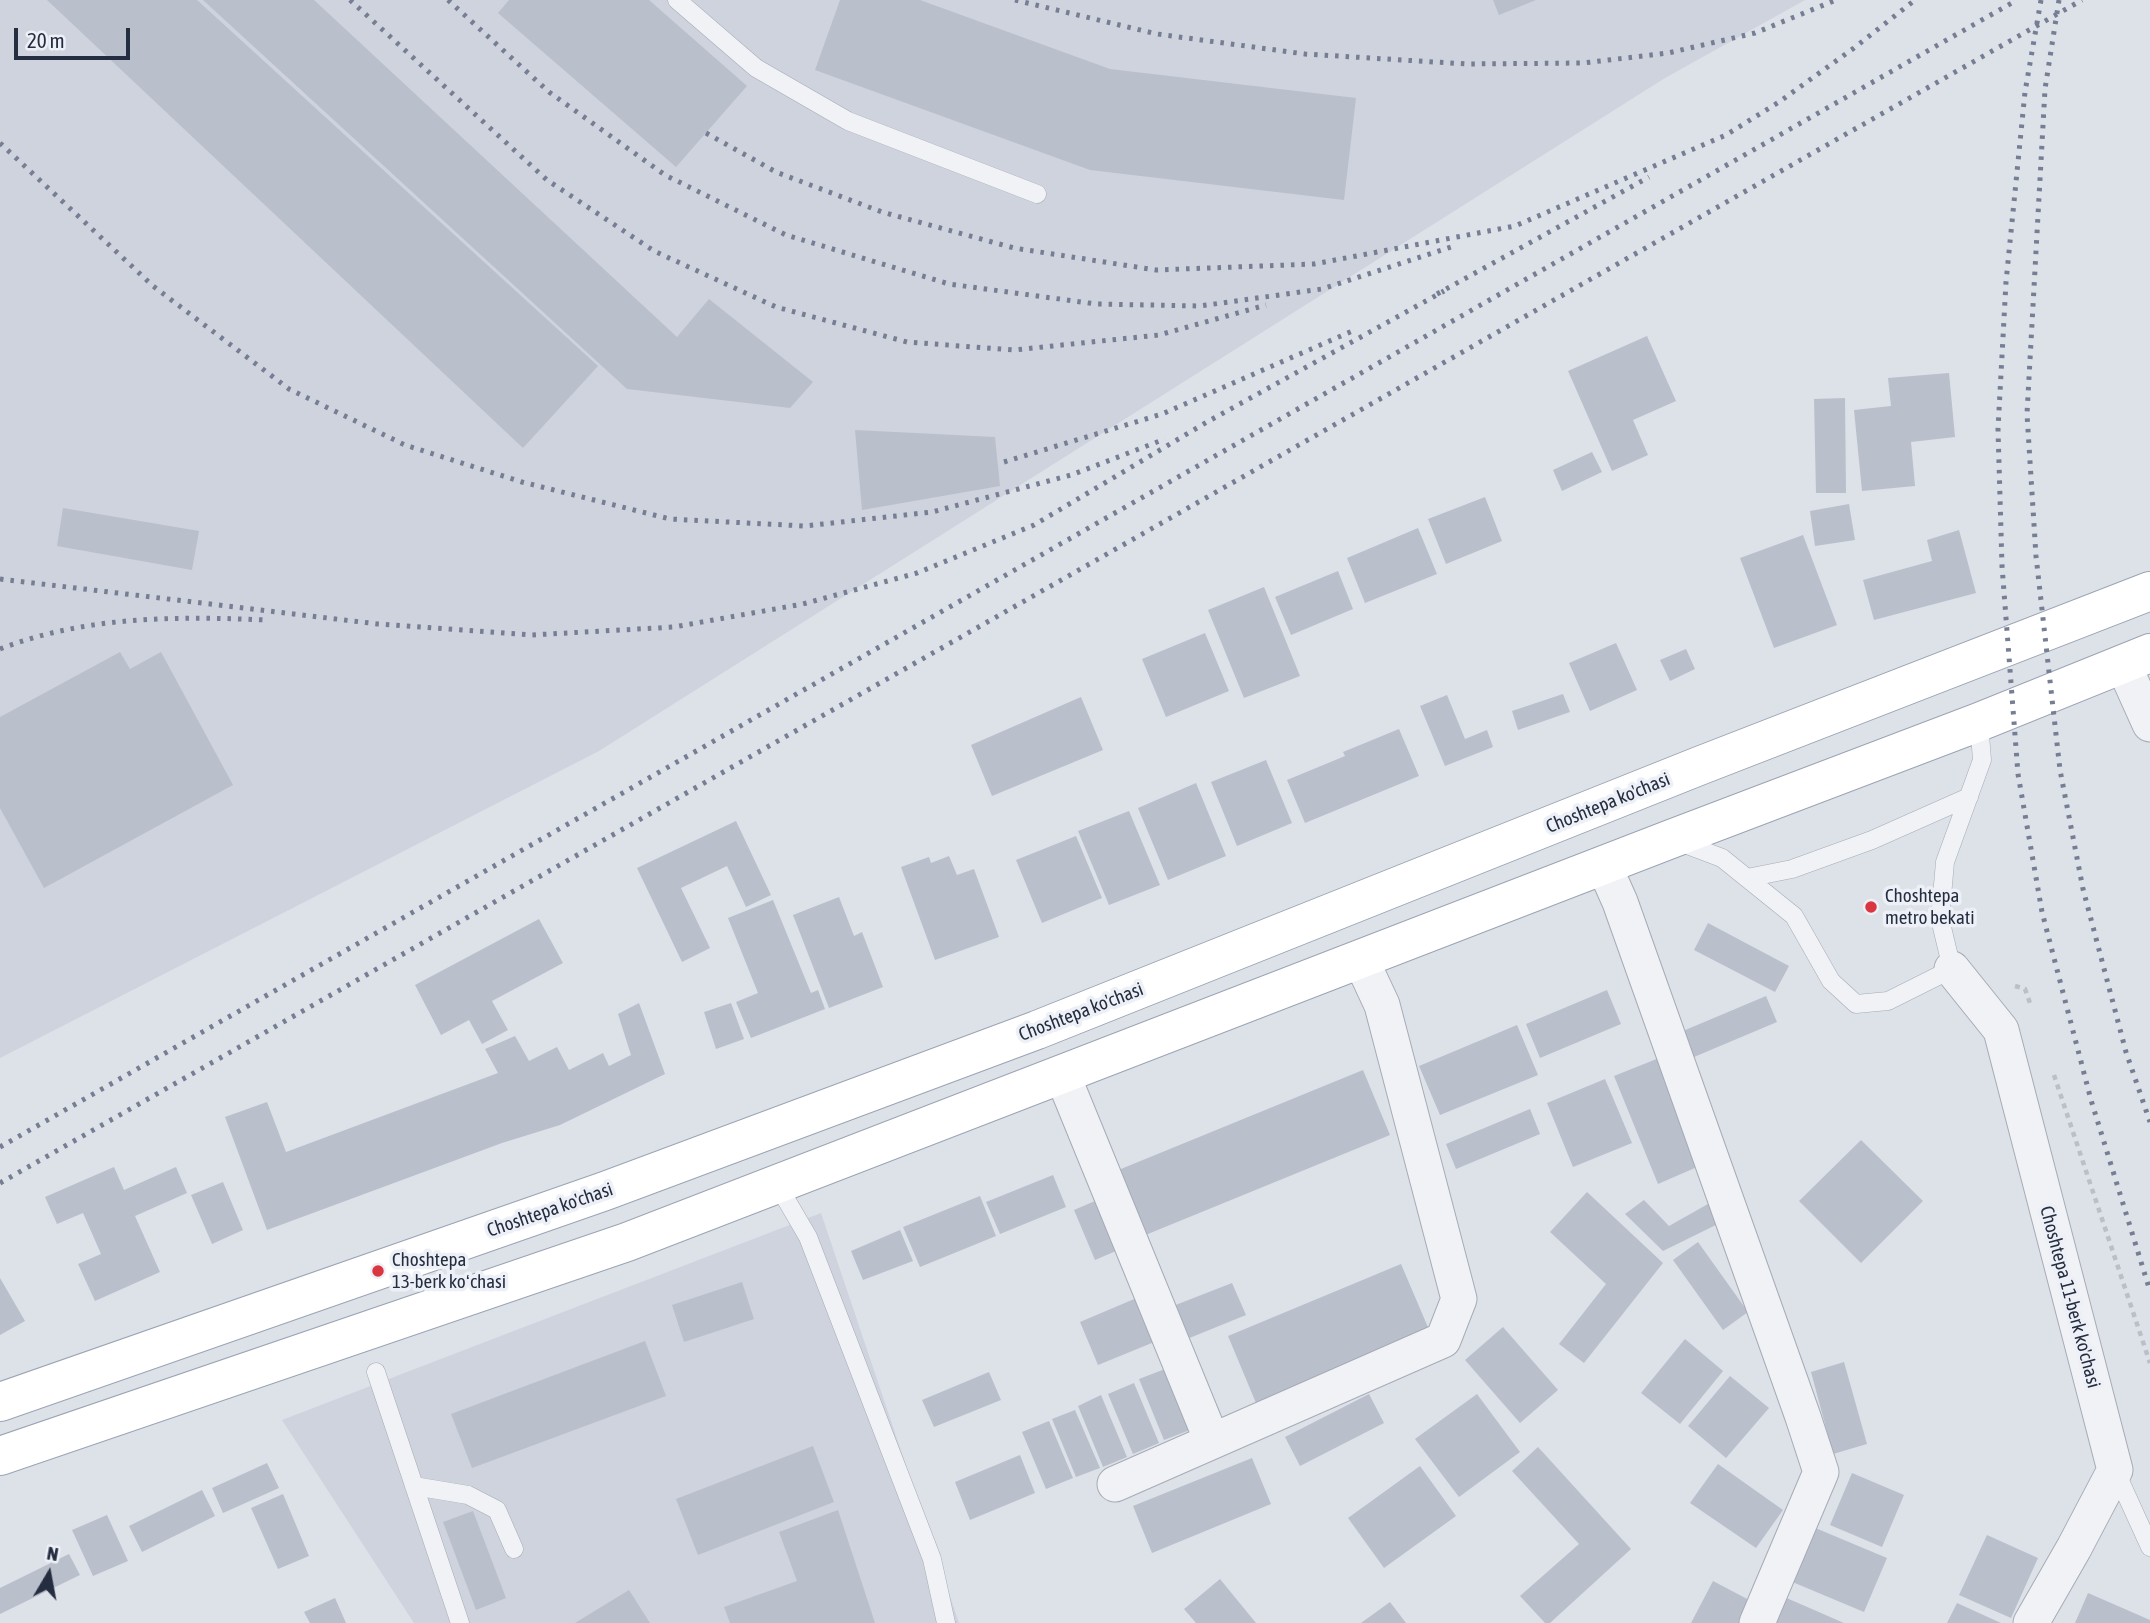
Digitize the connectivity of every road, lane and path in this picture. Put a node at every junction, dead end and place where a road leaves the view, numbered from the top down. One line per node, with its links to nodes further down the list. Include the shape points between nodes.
1 (677, 0): 2 (lane, via 756,68 848,121)
2 (1037, 194)
3 (2150, 591): 16 (main road, Choshtepa ko'chasi, via 1037,1030 605,1191)
4 (2136, 659): 5 (main road); 6 (street)
5 (1979, 722): 7 (lane, via 1982,760); 8 (main road)
6 (2150, 724)
7 (1969, 797): 10 (lane, via 1872,840 1792,869); 12 (lane, via 1945,862 1940,919)
8 (1671, 839): 9 (main road); 10 (lane, via 1722,858)
9 (1604, 866): 11 (main road); 26 (street, via 1821,1472)
10 (1747, 878): 12 (lane, via 1794,916 1831,981 1856,1004 1888,1002)
11 (1361, 960): 13 (main road); 17 (street, via 1382,1005 1459,1299 1444,1340)
12 (1952, 970): 19 (street, Choshtepa 11-berk ko'chasi, via 2001,1030)
13 (1062, 1074): 14 (main road); 17 (street)
14 (777, 1184): 18 (main road, via 627,1242); 25 (lane, via 808,1237 932,1559)
15 (376, 1372): 21 (lane)
16 (0, 1402)
17 (1212, 1441): 20 (street)
18 (0, 1456)
19 (2115, 1470): 22 (lane); 27 (street)
20 (1115, 1484)
21 (414, 1486): 23 (lane, via 468,1495 497,1510); 24 (lane)
22 (2150, 1547)
23 (513, 1549)
24 (460, 1623)
25 (946, 1623)
26 (1758, 1623)
27 (2031, 1623)

